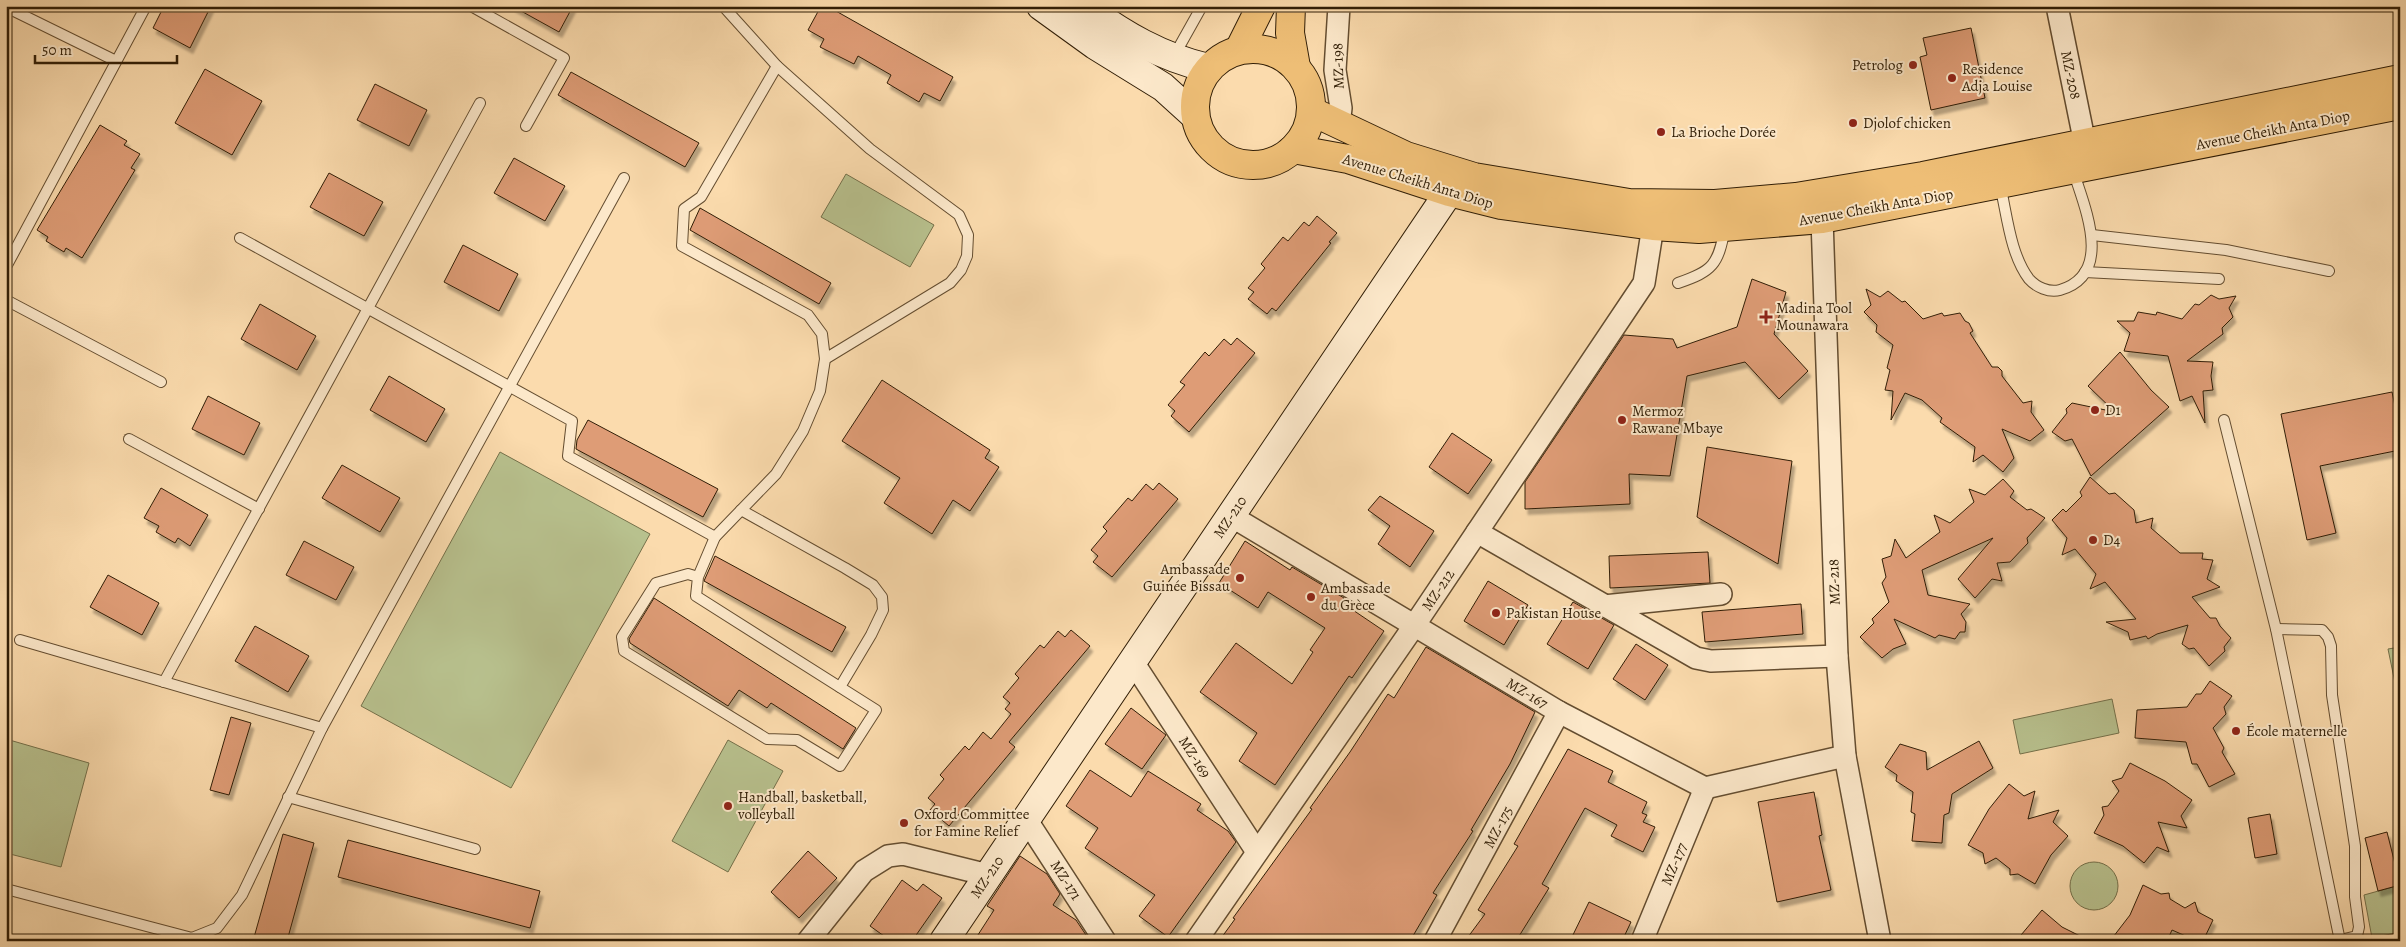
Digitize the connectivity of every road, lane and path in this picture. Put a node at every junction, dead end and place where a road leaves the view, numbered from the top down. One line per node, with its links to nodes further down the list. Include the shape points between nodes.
1 (146, 6): 14 (lane)
2 (471, 6): 24 (lane, via 564,58)
3 (723, 6): 15 (lane)
4 (1041, 6): 22 (street, via 1163,87)
5 (1084, 6): 13 (street, via 1139,43)
6 (1202, 6): 13 (lane)
7 (1261, 6): 12 (main road)
8 (1291, 6): 17 (main road, via 1290,33)
9 (1339, 6): 23 (street, MZ-198, via 1335,70 1341,108)
10 (2057, 6): 25 (street, MZ-208)
11 (6, 7): 14 (lane)
12 (1239, 50): 16 (main road); 17 (main road, via 1255,48 1270,51 1284,57)
13 (1172, 59): 16 (street)
14 (116, 61): 36 (lane)
15 (777, 66): 43 (lane, via 701,197 684,209 682,246 808,315 822,334); 43 (lane, via 870,149 959,215 968,235 968,256 950,283)
16 (1208, 68): 22 (main road, via 1194,99)
17 (1296, 68): 21 (main road, via 1305,80)
18 (2400, 79): 25 (main road, Avenue Cheikh Anta Diop)
19 (480, 103): 42 (lane)
20 (2400, 105): 27 (main road, Avenue Cheikh Anta Diop)
21 (1311, 111): 23 (main road, Avenue Cheikh Anta Diop); 26 (main road, via 1302,138)
22 (1194, 116): 26 (main road, via 1210,148 1225,160 1261,166 1278,160)
23 (1339, 125): 25 (main road, Avenue Cheikh Anta Diop, via 1406,156 1474,177 1591,198 1666,204 1733,202 1814,194)
24 (526, 126)
25 (2085, 144)
26 (1293, 149): 30 (main road, Avenue Cheikh Anta Diop, via 1354,160)
27 (2073, 169): 29 (main road, Avenue Cheikh Anta Diop); 34 (lane)
28 (624, 178): 45 (lane)
29 (2000, 184): 31 (main road, Avenue Cheikh Anta Diop); 38 (lane, via 2014,247 2030,280 2044,289 2058,290 2073,284)
30 (1449, 192): 32 (main road, Avenue Cheikh Anta Diop, via 1526,210); 50 (street, MZ-210)
31 (1822, 219): 33 (main road, Avenue Cheikh Anta Diop); 59 (street, MZ-218)
32 (1653, 226): 33 (main road, Avenue Cheikh Anta Diop); 51 (street, MZ-212, via 1644,283)
33 (1725, 228): 40 (lane, via 1720,250 1707,272)
34 (2092, 235): 37 (lane, via 2226,250); 38 (lane, via 2092,253)
35 (240, 238): 42 (lane)
36 (6, 267)
37 (2329, 271)
38 (2085, 272): 39 (lane)
39 (2219, 279)
40 (1678, 283)
41 (6, 300): 44 (lane)
42 (368, 308): 45 (lane); 48 (lane)
43 (825, 359): 49 (lane, via 820,391 803,431 776,474)
44 (161, 382)
45 (510, 386): 52 (lane, via 572,420 568,456); 64 (lane)
46 (2224, 420): 57 (lane)
47 (129, 439): 48 (lane)
48 (259, 509): 61 (lane)
49 (741, 510): 52 (lane); 62 (lane, via 873,585 882,597 883,610 872,635)
50 (1231, 516): 56 (street, MZ-167); 60 (street, MZ-210)
51 (1477, 532): 55 (street); 56 (street, MZ-212)
52 (715, 537): 53 (lane)
53 (698, 577): 62 (lane, via 696,596); 62 (lane, via 688,574 656,583 622,637 624,651 768,739 798,740 840,766 876,710)
54 (1721, 594): 55 (street)
55 (1604, 606): 59 (street, via 1696,658 1711,661)
56 (1414, 626): 63 (street, MZ-167); 70 (street, MZ-212)
57 (2276, 630): 73 (lane); 73 (lane, via 2322,630 2331,646 2332,695 2355,846 2355,897 2360,927 2357,936)
58 (20, 640): 61 (lane)
59 (1836, 656): 65 (street, MZ-218)
60 (1133, 662): 68 (street, MZ-210); 70 (street, MZ-169)
61 (164, 682): 64 (lane)
62 (840, 687)
63 (1559, 712): 66 (street, MZ-167); 78 (street, MZ-175)
64 (322, 728): 67 (lane)
65 (1845, 756): 66 (street); 80 (street, MZ-218)
66 (1705, 788): 79 (street, MZ-177)
67 (288, 797): 69 (lane); 72 (lane, via 242,895 217,928 192,938)
68 (1026, 819): 71 (street, MZ-210); 76 (street, MZ-171)
69 (475, 849)
70 (1257, 852): 77 (street, MZ-212)
71 (988, 875): 74 (street, via 903,854 888,856 864,871); 75 (street, MZ-210)
72 (6, 889)
73 (2340, 940)
74 (808, 941)
75 (944, 941)
76 (1105, 941)
77 (1196, 941)
78 (1435, 941)
79 (1642, 941)
80 (1880, 941)

